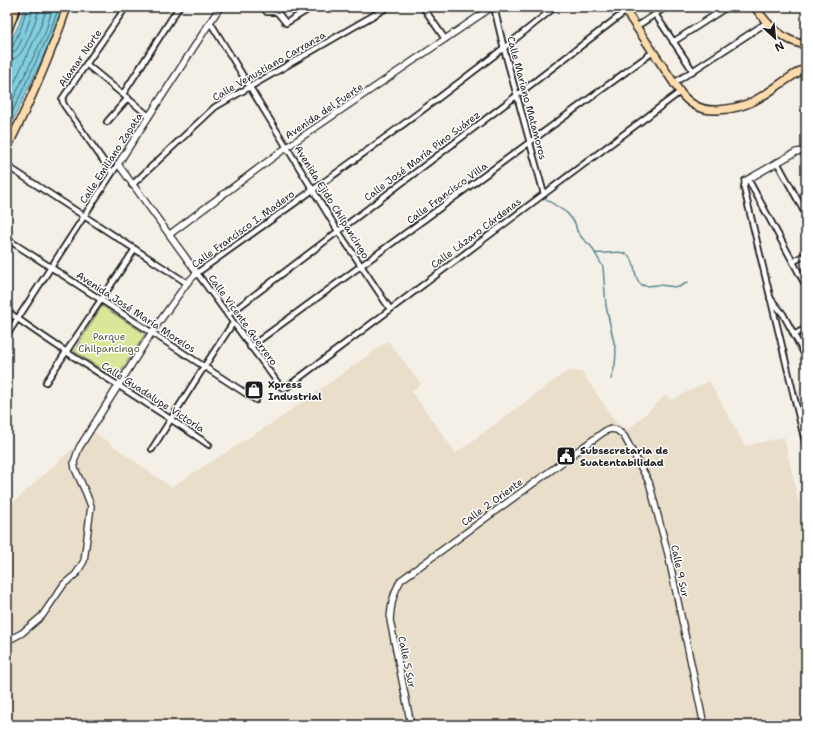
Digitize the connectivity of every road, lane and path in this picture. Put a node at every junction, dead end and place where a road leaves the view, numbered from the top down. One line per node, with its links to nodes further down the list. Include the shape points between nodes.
1 (17, 7): 20 (main road)
2 (67, 7): 39 (main road)
3 (126, 7): 26 (street, Alamar Norte)
4 (179, 7): 32 (street)
5 (220, 7): 17 (street, Calle Emiliano Zapata)
6 (263, 7): 7 (street, via 267,12 277,12 286,23)
7 (309, 7)
8 (388, 7): 30 (street, Calle Venustiano Carranza)
9 (424, 7): 21 (street)
10 (493, 7): 21 (street, Avenida del Fuerte); 24 (street, Calle Mariano Matamoros)
11 (555, 7): 24 (street, Calle Francisco I. Madero)
12 (666, 7): 16 (street)
13 (727, 7): 22 (street)
14 (755, 7): 18 (main road)
15 (624, 9): 19 (main road); 33 (street, Calle José María Pino Suárez)
16 (655, 14): 19 (street); 22 (street)
17 (210, 22): 30 (street, Avenida Ejido Chilpancingo); 35 (street, Calle Emiliano Zapata)
18 (766, 23): 23 (main road, via 792,42); 28 (street)
19 (636, 27): 25 (main road)
20 (7, 32)
21 (445, 39): 38 (street, Avenida del Fuerte)
22 (673, 42): 28 (street)
23 (806, 45)
24 (504, 49): 33 (street, Calle Mariano Matamoros); 47 (street, Calle Francisco I. Madero)
25 (653, 52): 29 (main road); 37 (street, Calle Francisco Villa)
26 (86, 64): 32 (street); 44 (street, Alamar Norte, via 62,99)
27 (806, 68): 31 (main road, via 753,102 730,110 699,107)
28 (693, 71): 29 (street)
29 (674, 83): 31 (main road)
30 (250, 87): 38 (street, Avenida Ejido Chilpancingo); 46 (street, Calle Venustiano Carranza, via 215,107)
31 (680, 92): 48 (street, Calle Lázaro Cárdenas)
32 (123, 94): 34 (street)
33 (516, 96): 37 (street, Calle Mariano Matamoros); 51 (street, Calle José María Pino Suárez)
34 (128, 98): 35 (street); 36 (street)
35 (149, 116): 42 (street, Calle Emiliano Zapata)
36 (108, 122)
37 (529, 144): 48 (street, Calle Mariano Matamoros); 57 (street, Calle Francisco Villa)
38 (287, 147): 47 (street, Avenida Ejido Chilpancingo); 52 (street, Avenida del Fuerte)
39 (7, 148)
40 (806, 151): 41 (street, via 796,152)
41 (777, 162): 45 (street); 49 (street)
42 (118, 164): 44 (street, Calle Emiliano Zapata); 46 (street, Calle Vicente Guerrero)
43 (7, 166): 50 (street)
44 (112, 173): 50 (street, Calle Emiliano Zapata)
45 (747, 180): 56 (street); 62 (street, via 744,188)
46 (132, 185): 52 (street, Calle Vicente Guerrero)
47 (313, 189): 51 (street, Avenida Ejido Chilpancingo); 59 (street, Calle Francisco I. Madero)
48 (544, 194): 64 (street, Calle Lázaro Cárdenas)
49 (806, 215)
50 (85, 216): 54 (street); 58 (street, Calle Emiliano Zapata)
51 (338, 231): 57 (street, Avenida Ejido Chilpancingo); 66 (street, Calle José María Pino Suárez)
52 (170, 234): 59 (street, Calle Vicente Guerrero)
53 (7, 239): 58 (street, Avenida José María Morelos)
54 (135, 249): 60 (street); 63 (street)
55 (806, 254): 56 (street)
56 (793, 262): 61 (street)
57 (361, 266): 64 (street, Avenida Ejido Chilpancingo); 73 (street, Calle Francisco Villa)
58 (52, 267): 63 (street, Avenida José María Morelos); 67 (street, Calle Emiliano Zapata)
59 (197, 272): 60 (street, Calle Francisco I. Madero); 66 (street, Calle Vicente Guerrero)
60 (187, 283): 70 (street, Calle Francisco I. Madero)
61 (806, 286)
62 (770, 298): 72 (street); 83 (street)
63 (102, 300): 70 (street, Avenida José María Morelos); 74 (street)
64 (390, 309): 79 (street, Calle Lázaro Cárdenas)
65 (7, 311): 67 (street, Calle Guadalupe Victoria)
66 (228, 315): 68 (street, Calle Vicente Guerrero)
67 (18, 319): 71 (street, Calle Emiliano Zapata); 74 (street, Calle Guadalupe Victoria)
68 (233, 323): 73 (street, Calle Vicente Guerrero); 76 (street)
69 (806, 328): 72 (street)
70 (152, 332): 76 (street, Avenida José María Morelos); 78 (street, Calle Francisco I. Madero)
71 (7, 335)
72 (794, 335): 75 (street)
73 (250, 347): 79 (street, Calle Vicente Guerrero)
74 (67, 352): 77 (street); 78 (street, Calle Guadalupe Victoria)
75 (806, 357)
76 (204, 367): 80 (street, Avenida José María Morelos); 81 (street)
77 (46, 382)
78 (118, 386): 81 (street, Calle Guadalupe Victoria); 88 (street, Calle Francisco I. Madero, via 79,448 74,462 91,506 84,561 42,616 22,633)
79 (283, 388)
80 (256, 400)
81 (172, 419): 84 (street, Calle Guadalupe Victoria); 86 (street)
82 (617, 430): 87 (street, Calle 2 Oriente, via 605,431 401,580); 90 (street, Calle 9 Sur, via 624,436 650,482)
83 (805, 438): 85 (street)
84 (209, 444)
85 (806, 446)
86 (152, 449)
87 (391, 603): 89 (street, Calle 5 Sur, via 390,620)
88 (7, 641)
89 (411, 725)
90 (704, 725)

